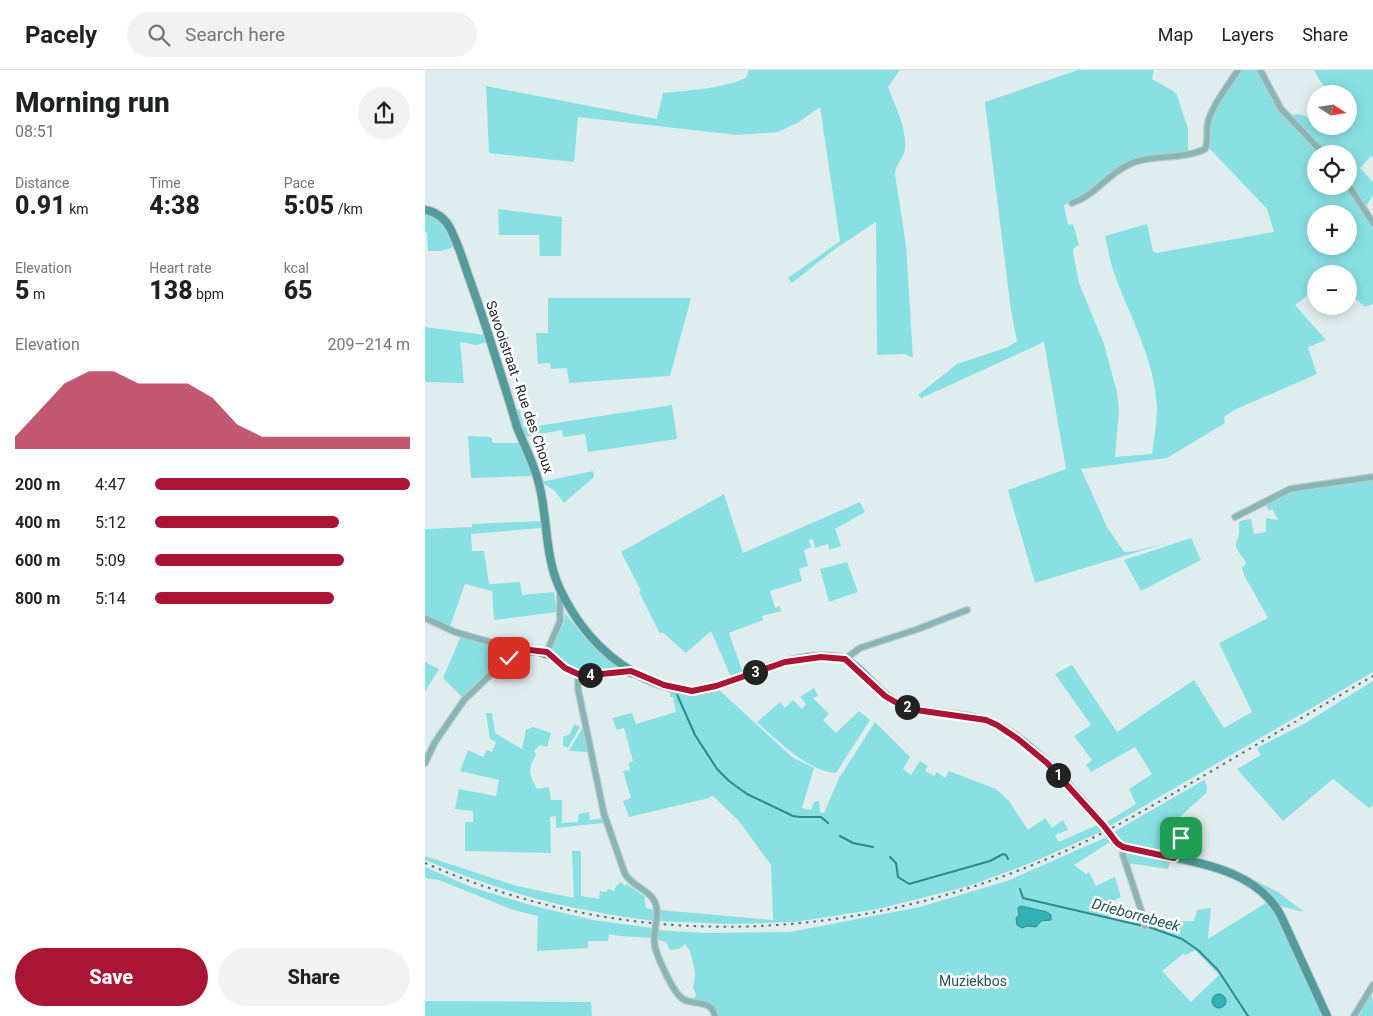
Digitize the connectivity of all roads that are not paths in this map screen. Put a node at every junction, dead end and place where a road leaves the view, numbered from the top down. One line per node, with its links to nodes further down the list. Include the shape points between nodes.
1 (1238, 70): 5 (street, via 1208,121 1205,149 1127,165 1092,193)
2 (1259, 70): 3 (street, via 1281,109)
3 (1315, 145)
4 (1355, 195): 7 (street)
5 (1072, 204)
6 (425, 210): 10 (main road, Savooistraat - Rue des Choux, via 442,216 450,229 474,290 517,427 539,484 552,568)
7 (1373, 223)
8 (1373, 477): 9 (street, via 1290,489)
9 (1235, 517)
10 (560, 589): 14 (street, Savooistraat - Rue des Choux, via 561,616); 16 (main road, Savooistraat - Rue des Choux, via 591,638)
11 (967, 610): 15 (street, via 860,648)
12 (425, 618): 13 (street, via 463,634)
13 (512, 648): 14 (street); 18 (street, via 509,658 464,700 435,742)
14 (547, 652): 17 (street, via 565,668)
15 (845, 659): 16 (main road, Savooistraat - Rue des Choux, via 821,657 785,662 699,690 664,685); 20 (main road, via 897,703 916,710 986,720 997,725 1041,757)
16 (631, 671): 17 (street, Savooistraat - Rue des Choux)
17 (578, 674): 24 (street, bridge, via 578,688 604,814 625,874 657,905 654,941 680,997 709,1005)
18 (425, 763)
19 (1181, 838): 21 (street)
20 (1123, 847): 21 (main road); 22 (street)
21 (1174, 858): 25 (main road, via 1229,872 1251,883 1272,901)
22 (1145, 926)
23 (1373, 985): 26 (street)
24 (715, 1016)
25 (1327, 1016)
26 (1354, 1016)

